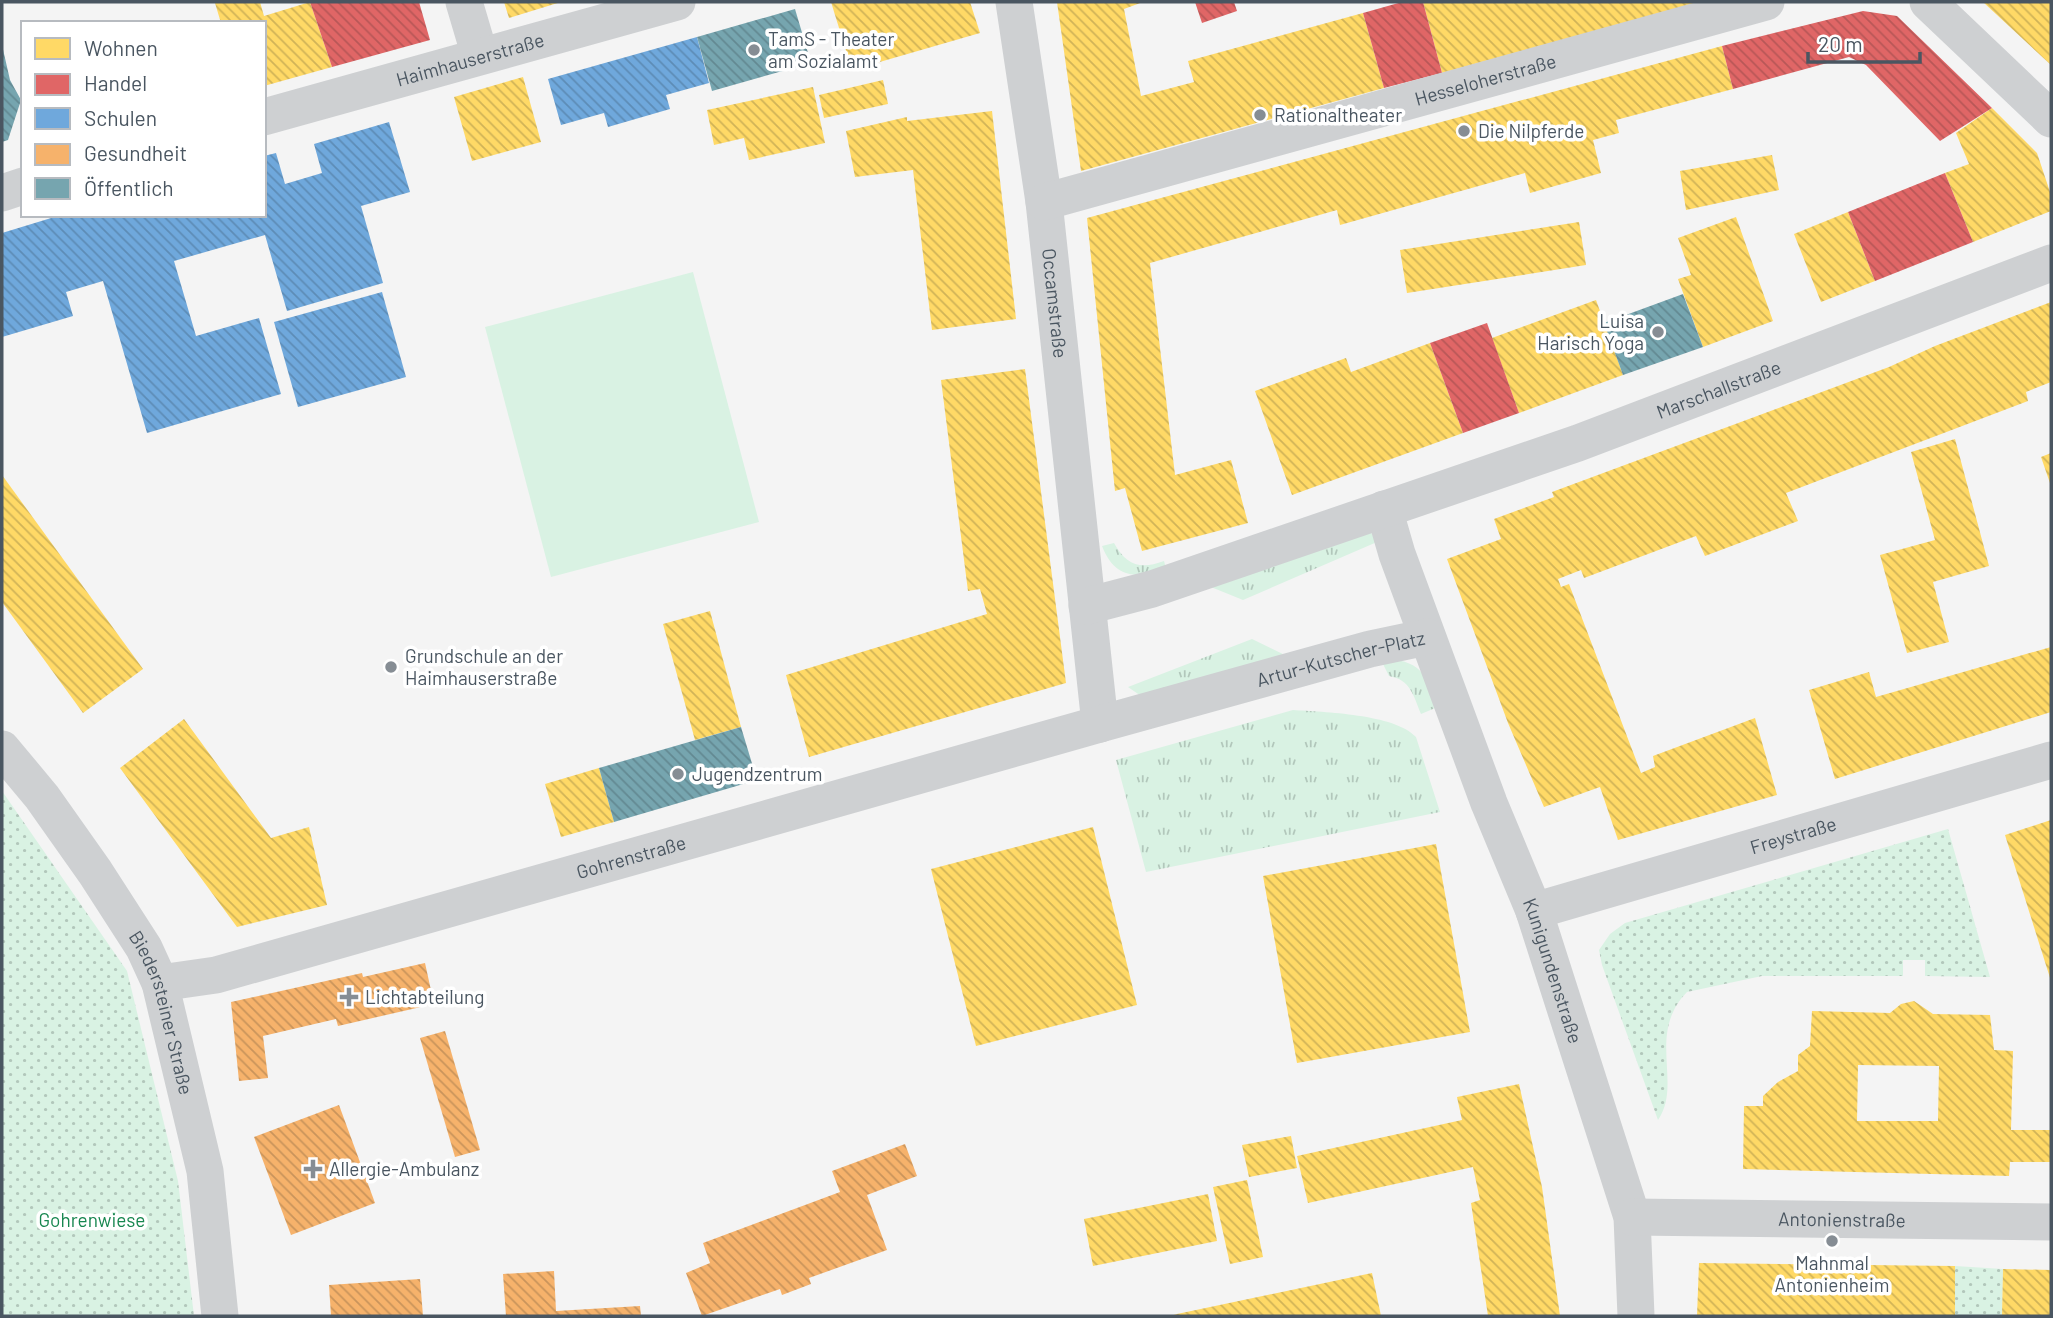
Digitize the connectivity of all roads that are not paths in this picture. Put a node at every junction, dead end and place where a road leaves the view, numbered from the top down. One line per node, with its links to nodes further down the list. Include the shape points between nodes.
1 (464, 2): 6 (street)
2 (677, 2): 6 (street, Haimhauserstraße)
3 (1014, 2): 11 (street, Occamstraße)
4 (1766, 2): 11 (street, Hesseloherstraße)
5 (1928, 2): 8 (street)
6 (480, 56): 7 (street, Haimhauserstraße)
7 (266, 116)
8 (2051, 119)
9 (21, 187): 10 (street)
10 (2, 193)
11 (1044, 202): 14 (street, Occamstraße)
12 (2051, 263): 13 (street, Marschallstraße, via 1578,443)
13 (1384, 509): 14 (street, via 1152,589); 15 (street, Artur-Kutscher-Platz)
14 (1087, 606): 16 (street)
15 (1427, 636): 16 (street, Artur-Kutscher-Platz); 19 (street, Kunigundenstraße)
16 (1100, 724): 20 (street, Gohrenstraße, via 216,975)
17 (2, 749): 20 (street, Biedersteiner Straße, via 95,872 144,948)
18 (2051, 760): 19 (street, Freystraße)
19 (1534, 911): 21 (street, Kunigundenstraße)
20 (160, 983): 23 (street, Biedersteiner Straße, via 205,1171)
21 (1632, 1217): 22 (street, Antonienstraße); 24 (street, Kunigundenstraße)
22 (2051, 1222)
23 (220, 1316)
24 (1636, 1316)

